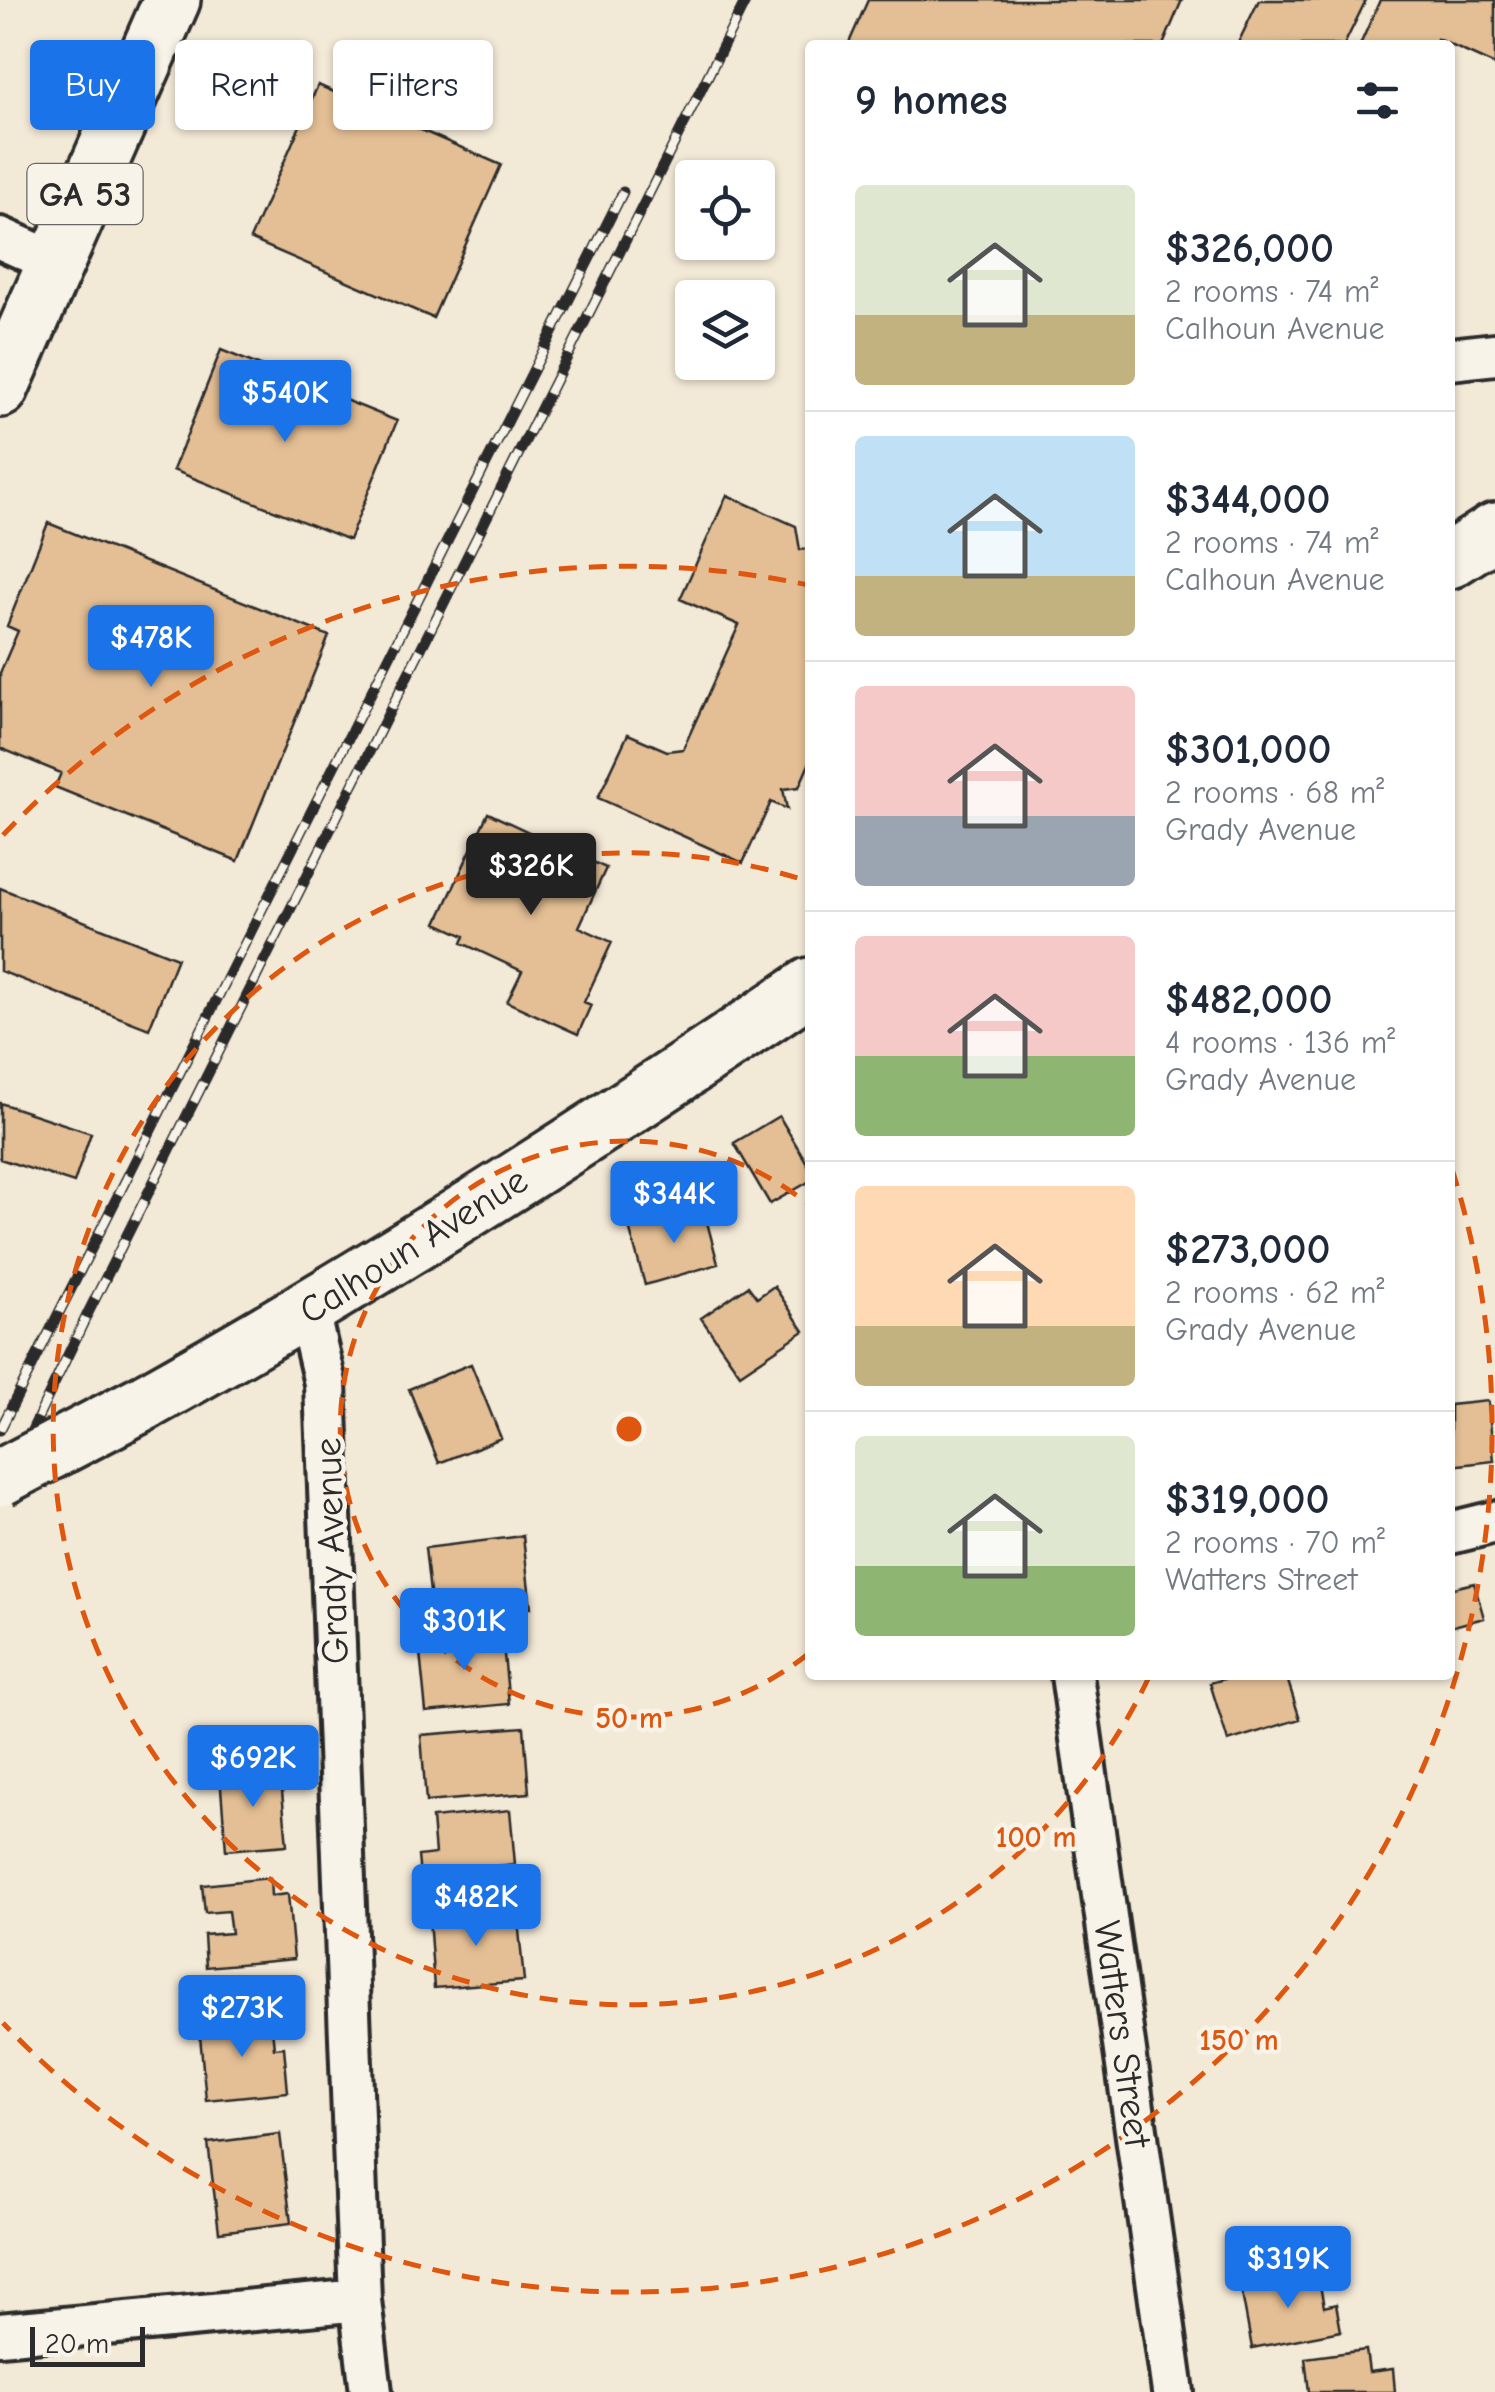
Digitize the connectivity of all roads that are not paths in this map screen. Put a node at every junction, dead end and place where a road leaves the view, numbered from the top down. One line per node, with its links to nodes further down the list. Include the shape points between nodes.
1 (172, 0): 3 (street, GA 53)
2 (0, 238): 3 (street)
3 (54, 262): 6 (street, GA 53)
4 (1495, 354): 5 (street)
5 (1455, 358)
6 (0, 389)
7 (1495, 530): 8 (street)
8 (1455, 557)
9 (805, 989): 10 (street, Calhoun Avenue, via 580,1143)
10 (308, 1311): 11 (street, Calhoun Avenue, bridge); 15 (street, Grady Avenue, via 324,1383)
11 (0, 1478)
12 (1495, 1522): 13 (street)
13 (1455, 1533)
14 (1073, 1680): 18 (street, Watters Street)
15 (360, 2300): 16 (street); 17 (street, Grady Avenue)
16 (0, 2334)
17 (371, 2392)
18 (1173, 2392)

